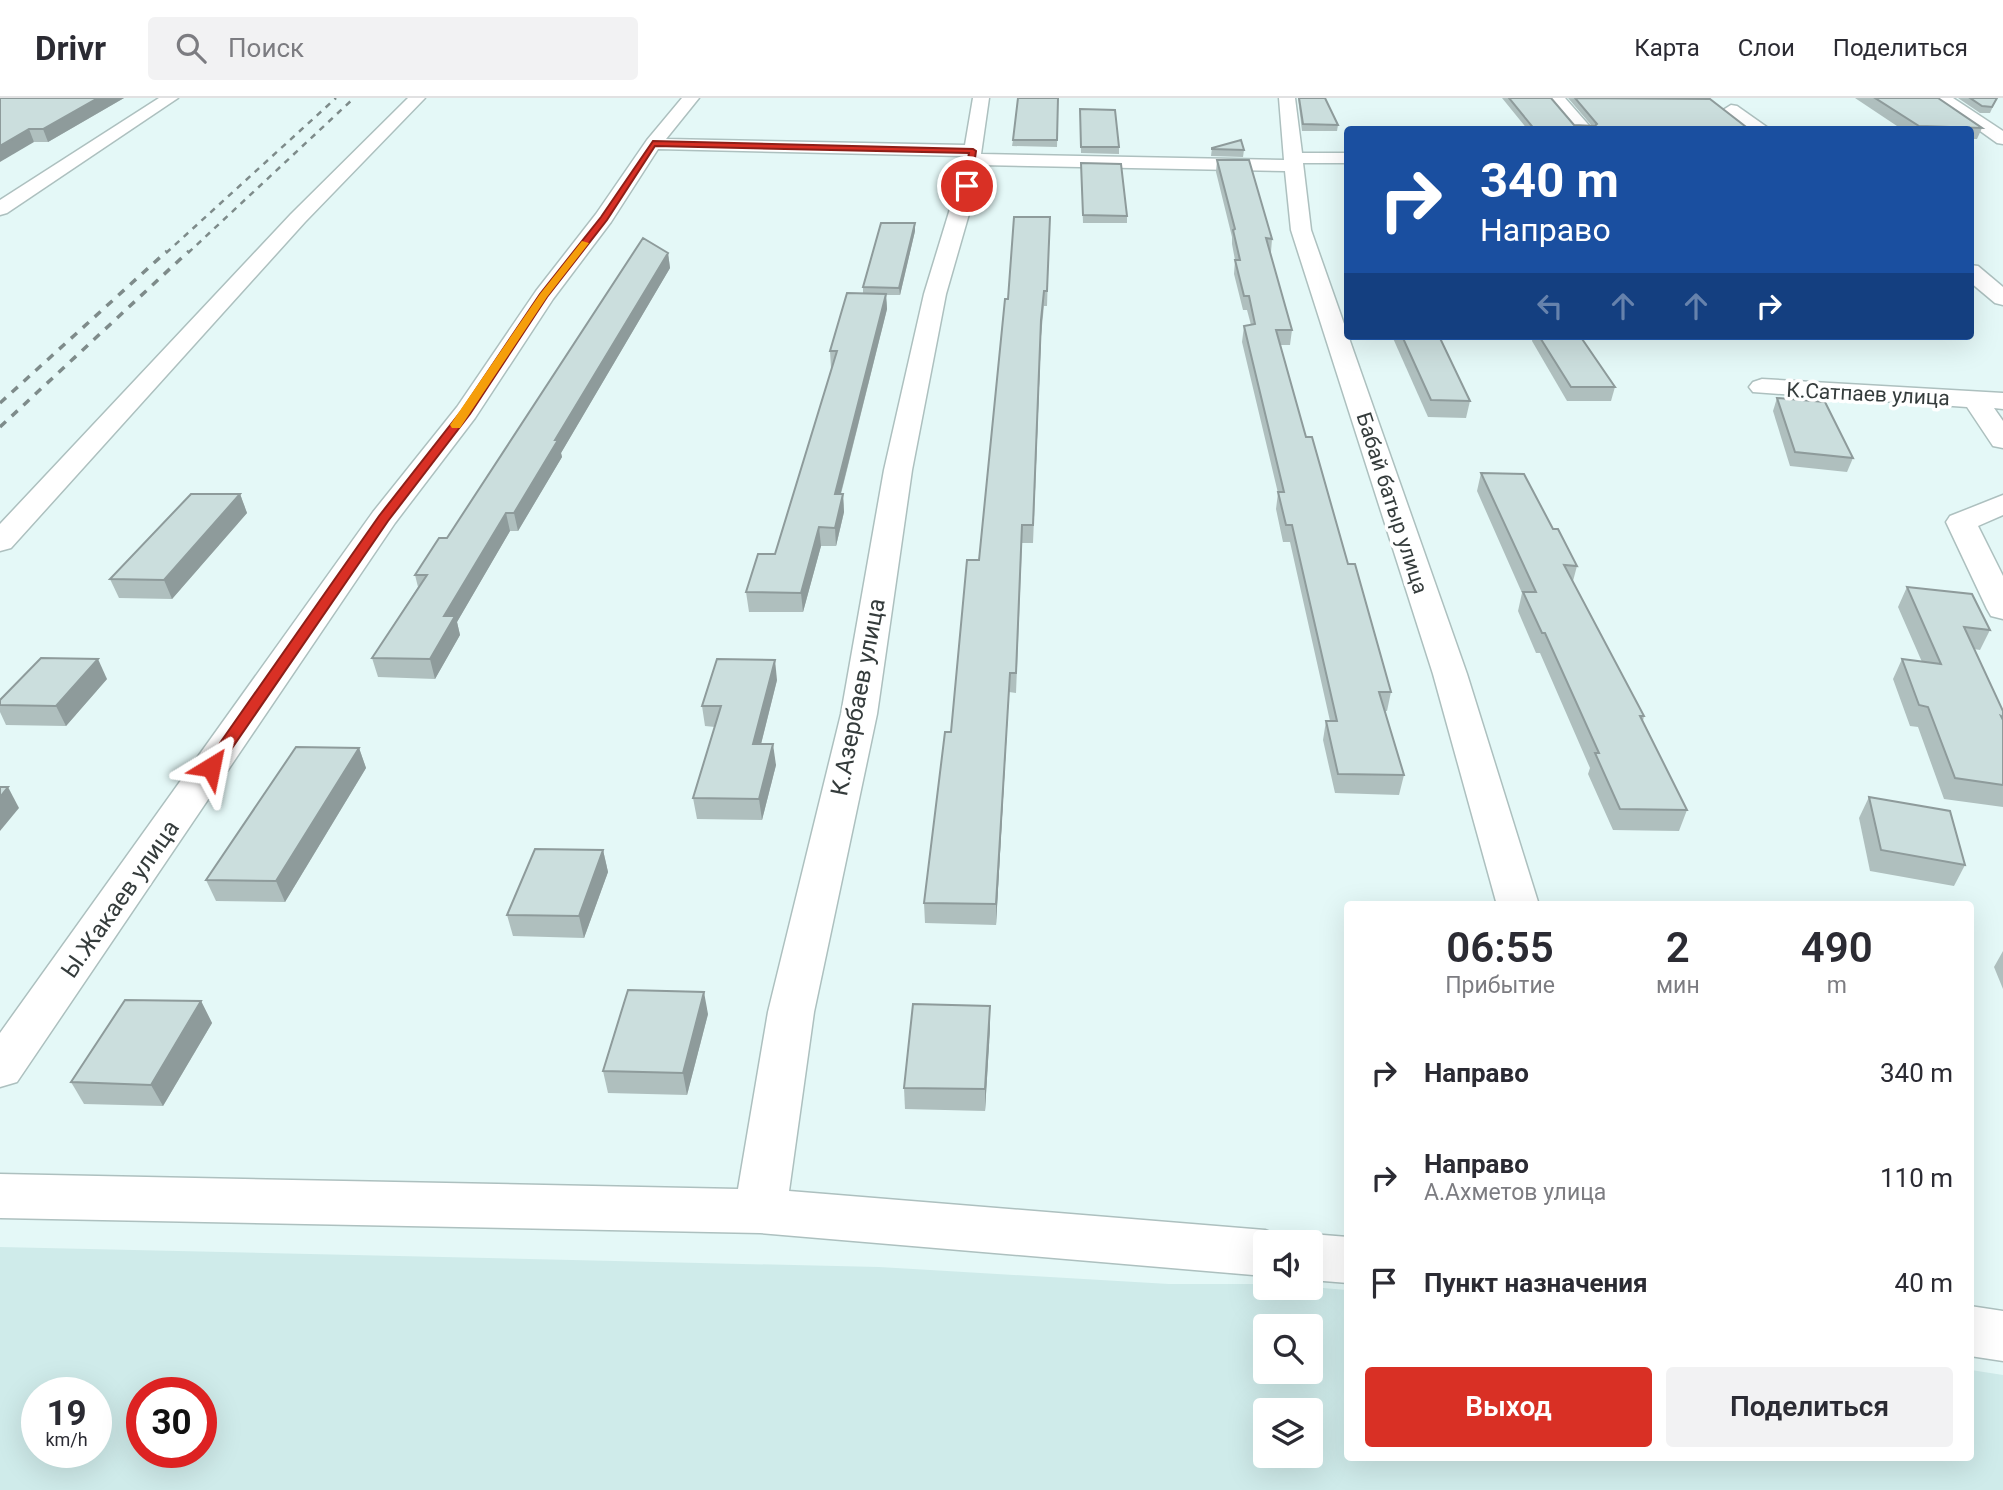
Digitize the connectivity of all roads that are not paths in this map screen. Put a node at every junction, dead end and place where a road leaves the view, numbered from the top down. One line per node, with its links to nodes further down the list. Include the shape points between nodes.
1 (170, 98): 16 (street)
2 (417, 98): 24 (street, via 298,218)
3 (981, 98): 15 (street, К.Азербаев улица)
4 (1287, 98): 14 (street, Бабай батыр улица)
5 (1556, 98): 9 (street)
6 (1942, 98): 11 (street)
7 (685, 106): 12 (street, Ы.Жакаев улица)
8 (1731, 110): 10 (street)
9 (1581, 126)
10 (1757, 126)
11 (2003, 139)
12 (653, 144): 15 (street); 27 (street, Ы.Жакаев улица, via 466,412 384,518)
13 (1344, 158): 14 (street)
14 (1294, 162): 15 (street); 26 (street, Бабай батыр улица, via 1301,230 1450,674)
15 (970, 165): 29 (street, К.Азербаев улица, via 935,294 898,470 859,714 791,1012)
16 (0, 209)
17 (1974, 274): 18 (street)
18 (2003, 298)
19 (1762, 387): 20 (street, К.Сатпаев улица)
20 (1975, 400): 21 (street, К.Сатпаев улица); 22 (street, К.Сатпаев улица)
21 (2003, 401)
22 (2003, 440)
23 (2003, 504): 25 (street, via 1961,522)
24 (0, 542)
25 (2003, 609)
26 (1517, 901)
27 (0, 1069)
28 (0, 1196): 29 (street)
29 (760, 1211): 30 (street)
30 (1253, 1253)
31 (1323, 1258): 32 (street)
32 (1344, 1260)
33 (1974, 1332): 34 (street)
34 (2003, 1336)

